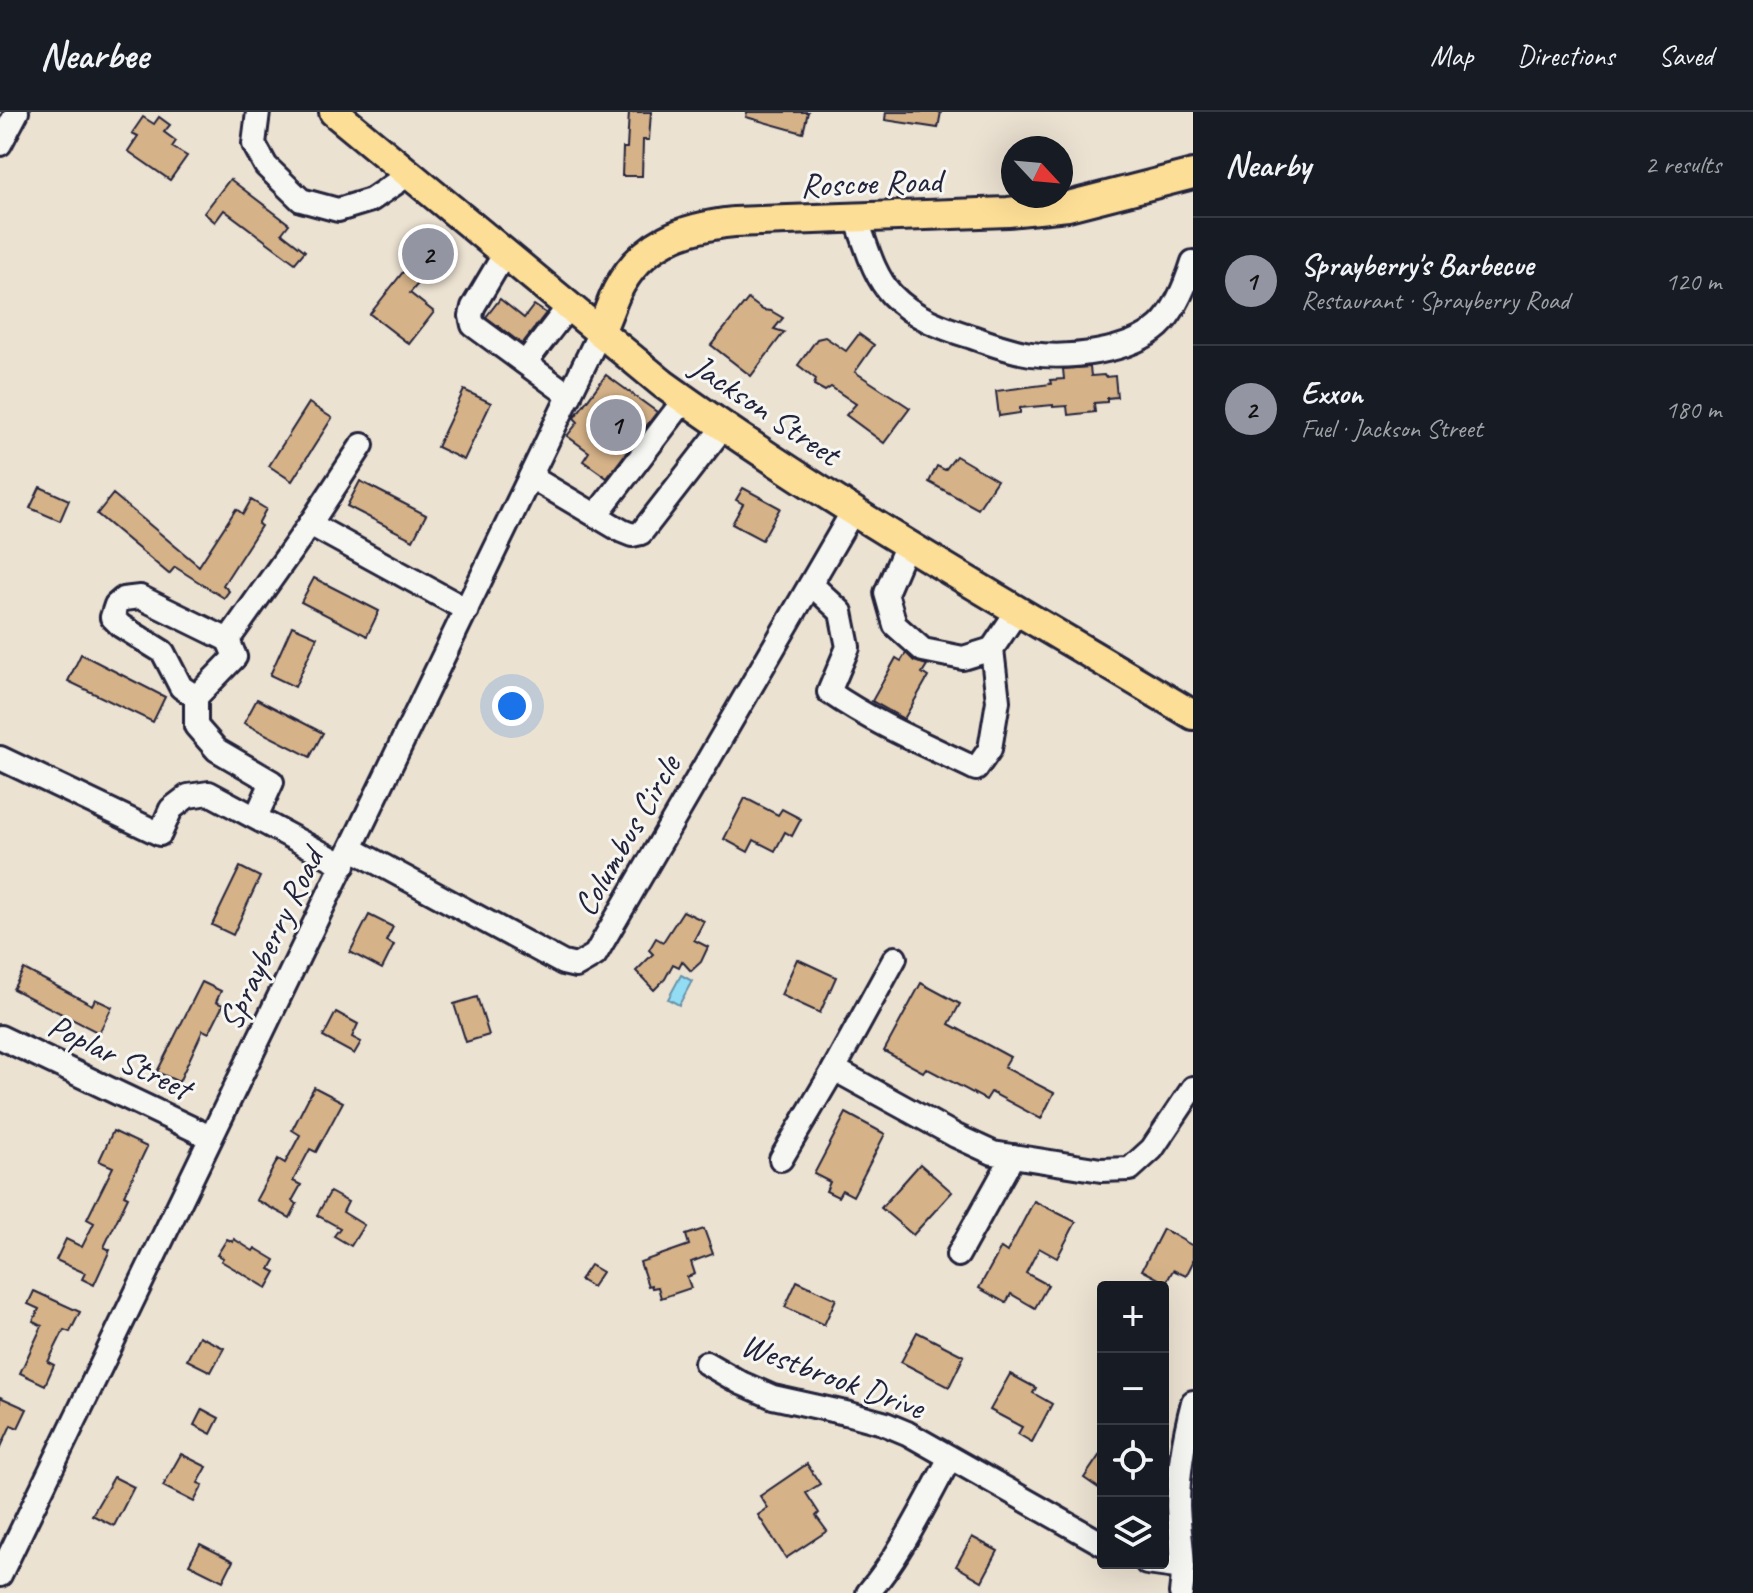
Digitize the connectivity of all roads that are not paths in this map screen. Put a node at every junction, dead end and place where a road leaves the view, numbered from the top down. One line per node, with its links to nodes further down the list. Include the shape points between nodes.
1 (17, 112): 4 (street)
2 (258, 112): 5 (street, via 254,144 266,166 301,200 338,210 371,200)
3 (334, 112): 5 (main road, Jackson Street)
4 (0, 144)
5 (409, 174): 8 (main road, Jackson Street)
6 (1193, 174): 7 (main road, Roscoe Road, via 1068,206)
7 (856, 218): 9 (street, via 881,281 904,306 944,328 1028,354 1105,351 1140,338 1170,313); 11 (main road, Roscoe Road, via 719,224 670,238 632,268)
8 (505, 253): 10 (main road, Jackson Street); 12 (street, via 471,316 473,325)
9 (1193, 262)
10 (569, 306): 11 (main road, Jackson Street); 12 (street)
11 (600, 332): 13 (street, Sprayberry Road); 14 (main road, Jackson Street)
12 (525, 363): 13 (street)
13 (570, 396): 17 (street, Sprayberry Road)
14 (685, 399): 15 (main road, Jackson Street); 19 (street)
15 (724, 426): 18 (main road, Jackson Street); 19 (street, via 641,533 632,535)
16 (362, 445): 20 (street)
17 (531, 477): 19 (street); 23 (street, Sprayberry Road)
18 (853, 511): 21 (main road, Jackson Street); 22 (street, Columbus Circle)
19 (596, 515)
20 (310, 524): 23 (street); 25 (street)
21 (907, 544): 24 (main road, Jackson Street); 26 (street, via 886,593 895,625 923,650 963,658)
22 (811, 584): 26 (street, via 841,612 848,647 829,692 854,710 976,769 990,749 998,701); 31 (street, Columbus Circle, via 595,955 576,966 563,963)
23 (467, 610): 31 (street, Sprayberry Road)
24 (1018, 610): 26 (street); 28 (main road, Jackson Street)
25 (228, 640): 27 (street, via 235,657); 27 (street, via 140,597 116,605 112,617 163,652 181,687)
26 (992, 649)
27 (196, 697): 30 (street, via 196,726 217,750 272,782)
28 (1193, 715)
29 (0, 758): 30 (street, via 160,834 171,809 188,796 209,793)
30 (256, 817): 31 (street)
31 (348, 857): 36 (street, Sprayberry Road)
32 (895, 958): 34 (street)
33 (0, 1037): 36 (street, Poplar Street)
34 (834, 1069): 37 (street, via 956,1136); 38 (street)
35 (1193, 1088): 37 (street, via 1152,1149 1130,1169 1101,1170)
36 (210, 1137): 46 (street, Sprayberry Road)
37 (1013, 1156): 39 (street)
38 (781, 1159)
39 (958, 1255)
40 (706, 1363): 42 (street, Westbrook Drive, via 773,1397 883,1423)
41 (1193, 1402): 45 (street, via 1183,1441 1178,1506)
42 (950, 1458): 43 (street, Westbrook Drive); 47 (street)
43 (1097, 1541)
44 (1169, 1566): 45 (street)
45 (1183, 1568): 48 (street)
46 (0, 1575)
47 (868, 1593)
48 (1181, 1593)

